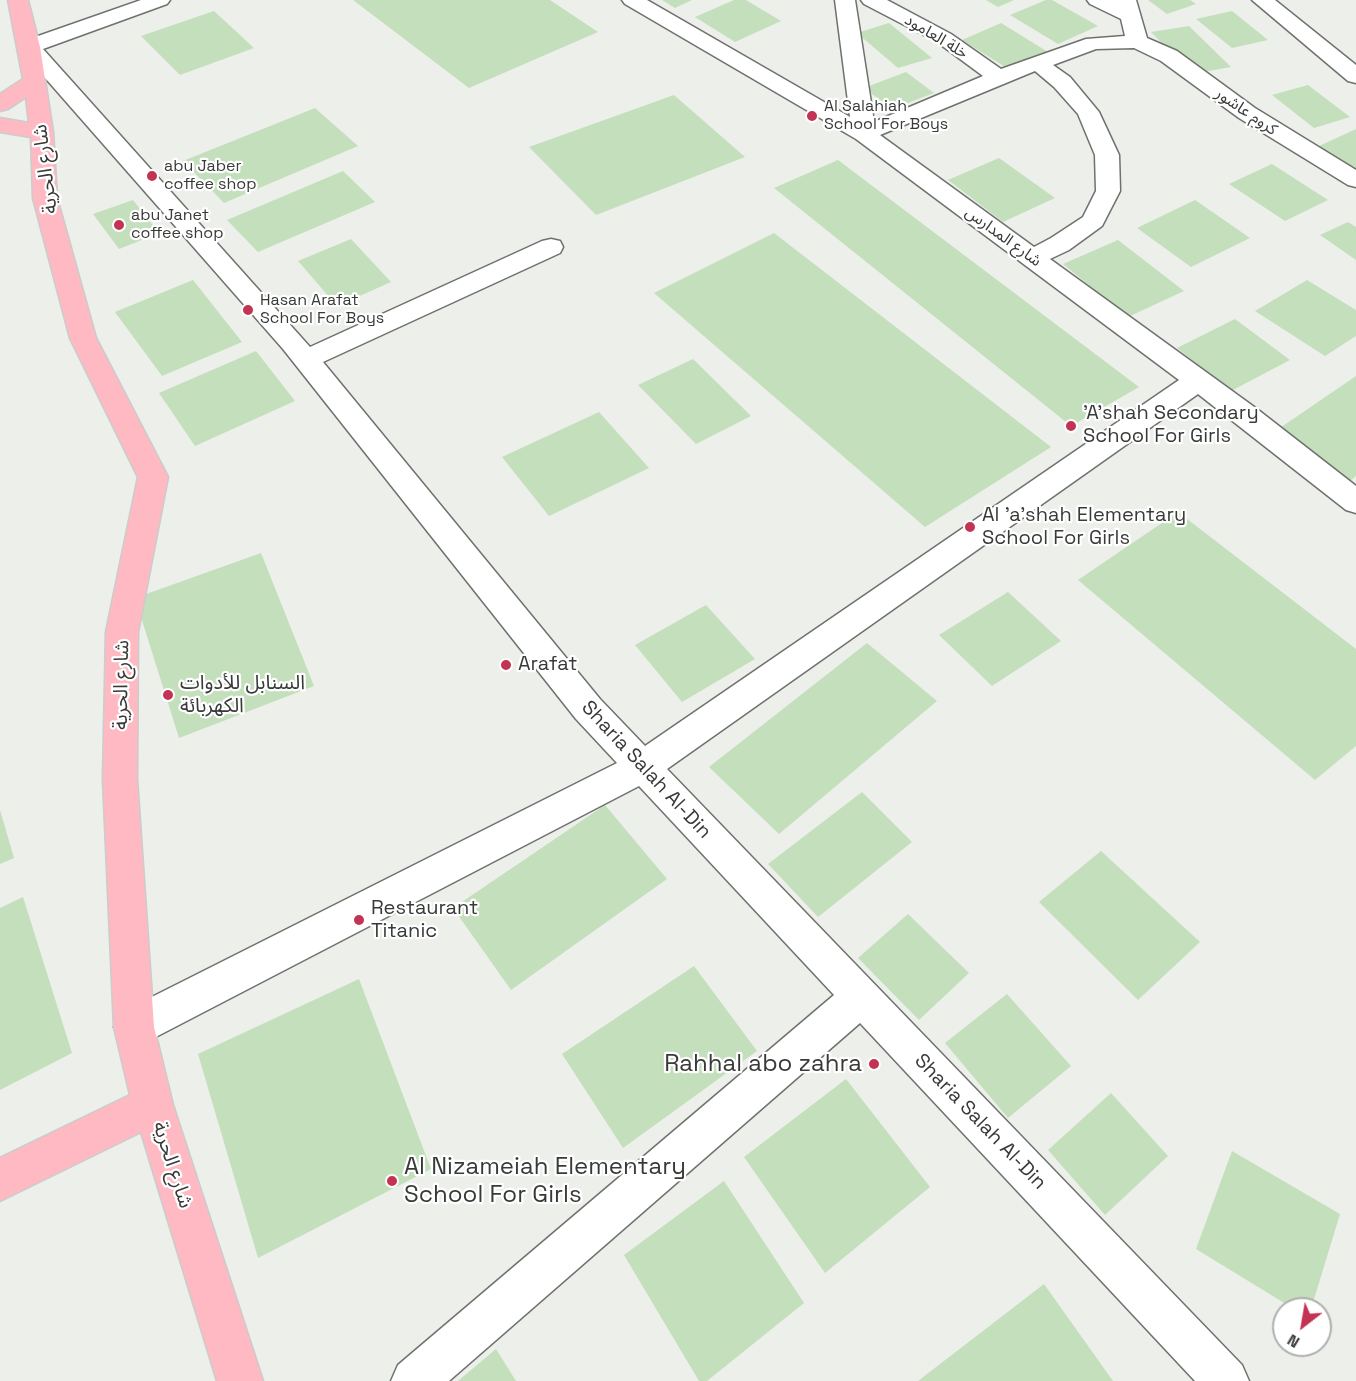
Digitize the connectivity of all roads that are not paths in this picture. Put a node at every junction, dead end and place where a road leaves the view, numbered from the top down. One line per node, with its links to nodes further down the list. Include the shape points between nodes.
1 (18, 0): 10 (main road, شارع الحرية)
2 (160, 0): 10 (street)
3 (632, 0): 18 (street, شارع المدارس)
4 (845, 0): 18 (street)
5 (871, 0): 13 (street, خلة العامود, via 944,38)
6 (1097, 0): 8 (street)
7 (1262, 0): 12 (street)
8 (1129, 8): 9 (street)
9 (1137, 42): 11 (street, via 1093,43); 19 (street, كروم عاشور, via 1169,56 1247,113)
10 (29, 46): 14 (main road, شارع الحرية); 22 (street, Sharia Salah Al-Din)
11 (1037, 63): 13 (street); 21 (street, via 1062,82 1088,112 1107,155 1108,191 1093,221)
12 (1356, 76)
13 (999, 77): 18 (street)
14 (34, 82): 15 (main road); 17 (main road, شارع الحرية)
15 (0, 104)
16 (0, 125): 17 (main road)
17 (42, 132): 27 (main road, شارع الحرية, via 45,198 83,338 153,477 122,632 120,779)
18 (864, 134): 21 (street, شارع المدارس)
19 (1356, 180)
20 (551, 247): 22 (street)
21 (1031, 258): 23 (street, شارع المدارس)
22 (306, 359): 25 (street, Sharia Salah Al-Din, via 588,709)
23 (1199, 380): 24 (street, شارع المدارس); 25 (street)
24 (1356, 502)
25 (642, 766): 26 (street, Sharia Salah Al-Din); 27 (street)
26 (861, 997): 31 (street); 32 (street, Sharia Salah Al-Din)
27 (134, 1027): 28 (main road, شارع الحرية)
28 (153, 1105): 29 (main road); 30 (main road, شارع الحرية)
29 (0, 1180)
30 (240, 1381)
31 (414, 1381)
32 (1226, 1381)

